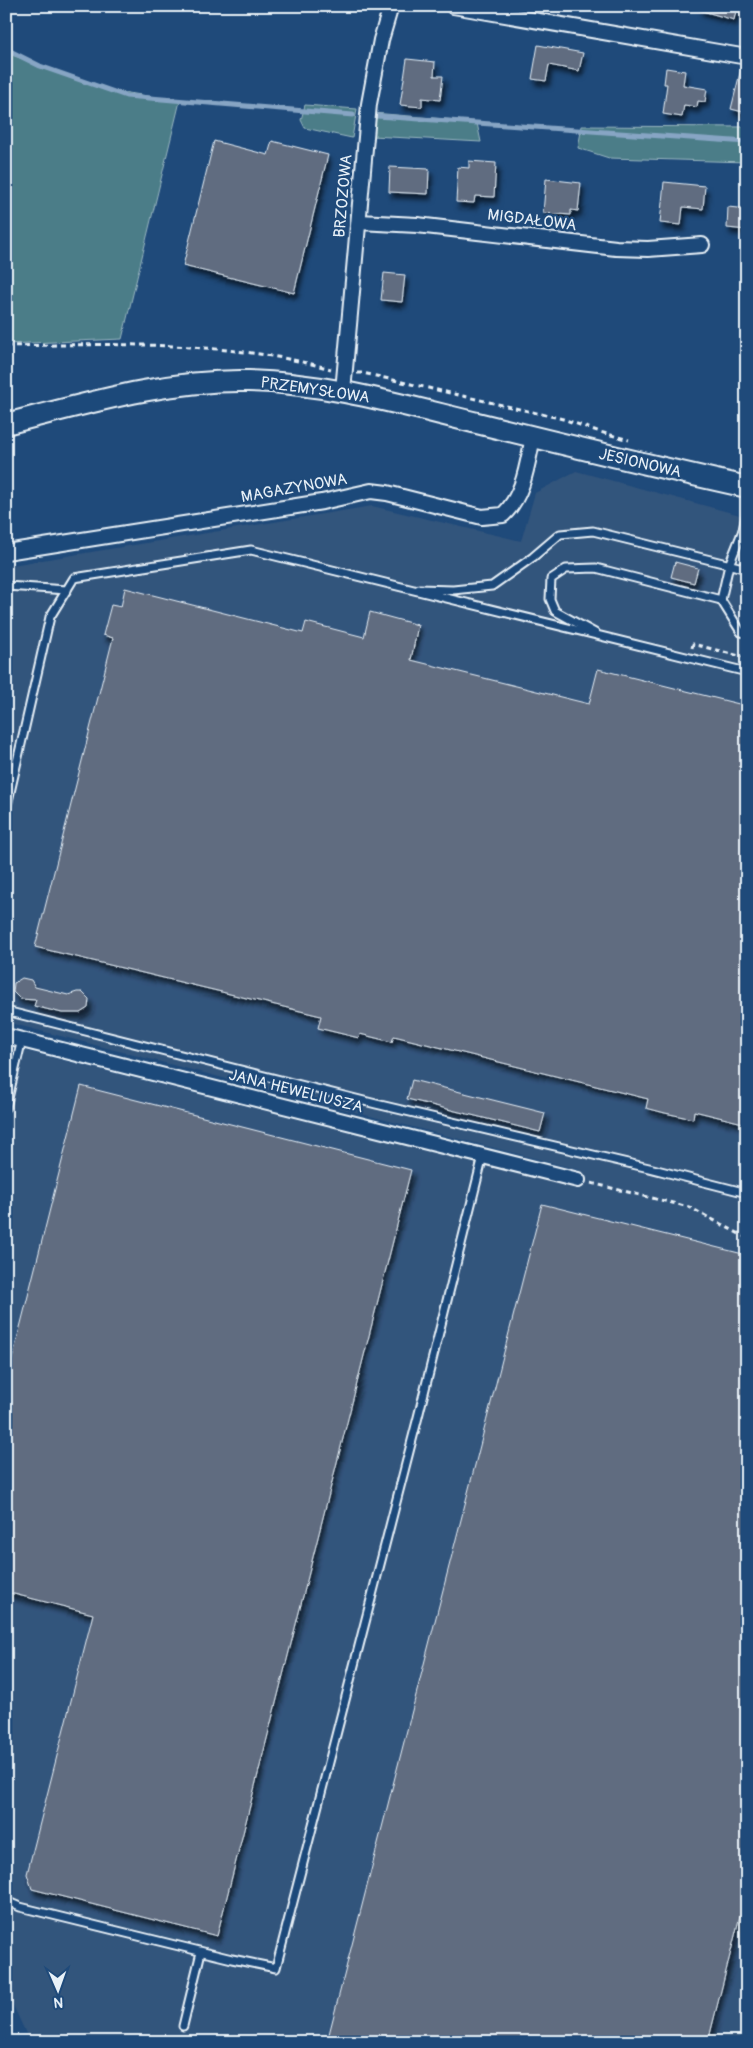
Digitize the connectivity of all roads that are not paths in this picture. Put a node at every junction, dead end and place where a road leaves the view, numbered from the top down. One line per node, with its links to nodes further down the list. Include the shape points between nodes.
1 (391, 6): 4 (street, BRZOZOWA, via 369,104)
2 (453, 6): 3 (street)
3 (747, 57)
4 (359, 222): 5 (street, MIGDAŁOWA, via 417,225 616,248); 6 (street, BRZOZOWA)
5 (702, 245)
6 (343, 391): 7 (street, PRZEMYSŁOWA, via 286,383 205,382 100,400); 8 (street, PRZEMYSŁOWA)
7 (6, 424)
8 (533, 437): 9 (street, JESIONOWA); 13 (street, MAGAZYNOWA, via 521,490 503,515 482,517 371,491 322,502)
9 (747, 487)
10 (747, 512): 11 (lane)
11 (743, 530): 12 (lane); 14 (lane)
12 (747, 544)
13 (6, 552)
14 (729, 565): 15 (lane); 17 (lane, via 593,531 560,534 492,586 453,590); 19 (lane)
15 (747, 569)
16 (6, 586): 18 (lane)
17 (406, 589): 18 (lane, via 251,550 74,578); 21 (lane)
18 (67, 590): 23 (lane, via 50,617)
19 (721, 600): 20 (lane, via 741,632); 21 (lane, via 596,568 566,569 551,580 550,599 555,611)
20 (747, 633)
21 (604, 637): 22 (lane)
22 (747, 672)
23 (6, 810)
24 (6, 1011): 30 (lane)
25 (6, 1036): 26 (street, JANA HEWELIUSZA)
26 (22, 1040): 27 (lane); 28 (street, JANA HEWELIUSZA)
27 (6, 1107)
28 (483, 1156): 29 (street, JANA HEWELIUSZA); 32 (lane, via 276,1968)
29 (578, 1180)
30 (747, 1193)
31 (6, 1901): 32 (lane)
32 (201, 1952): 33 (lane)
33 (183, 2026)

